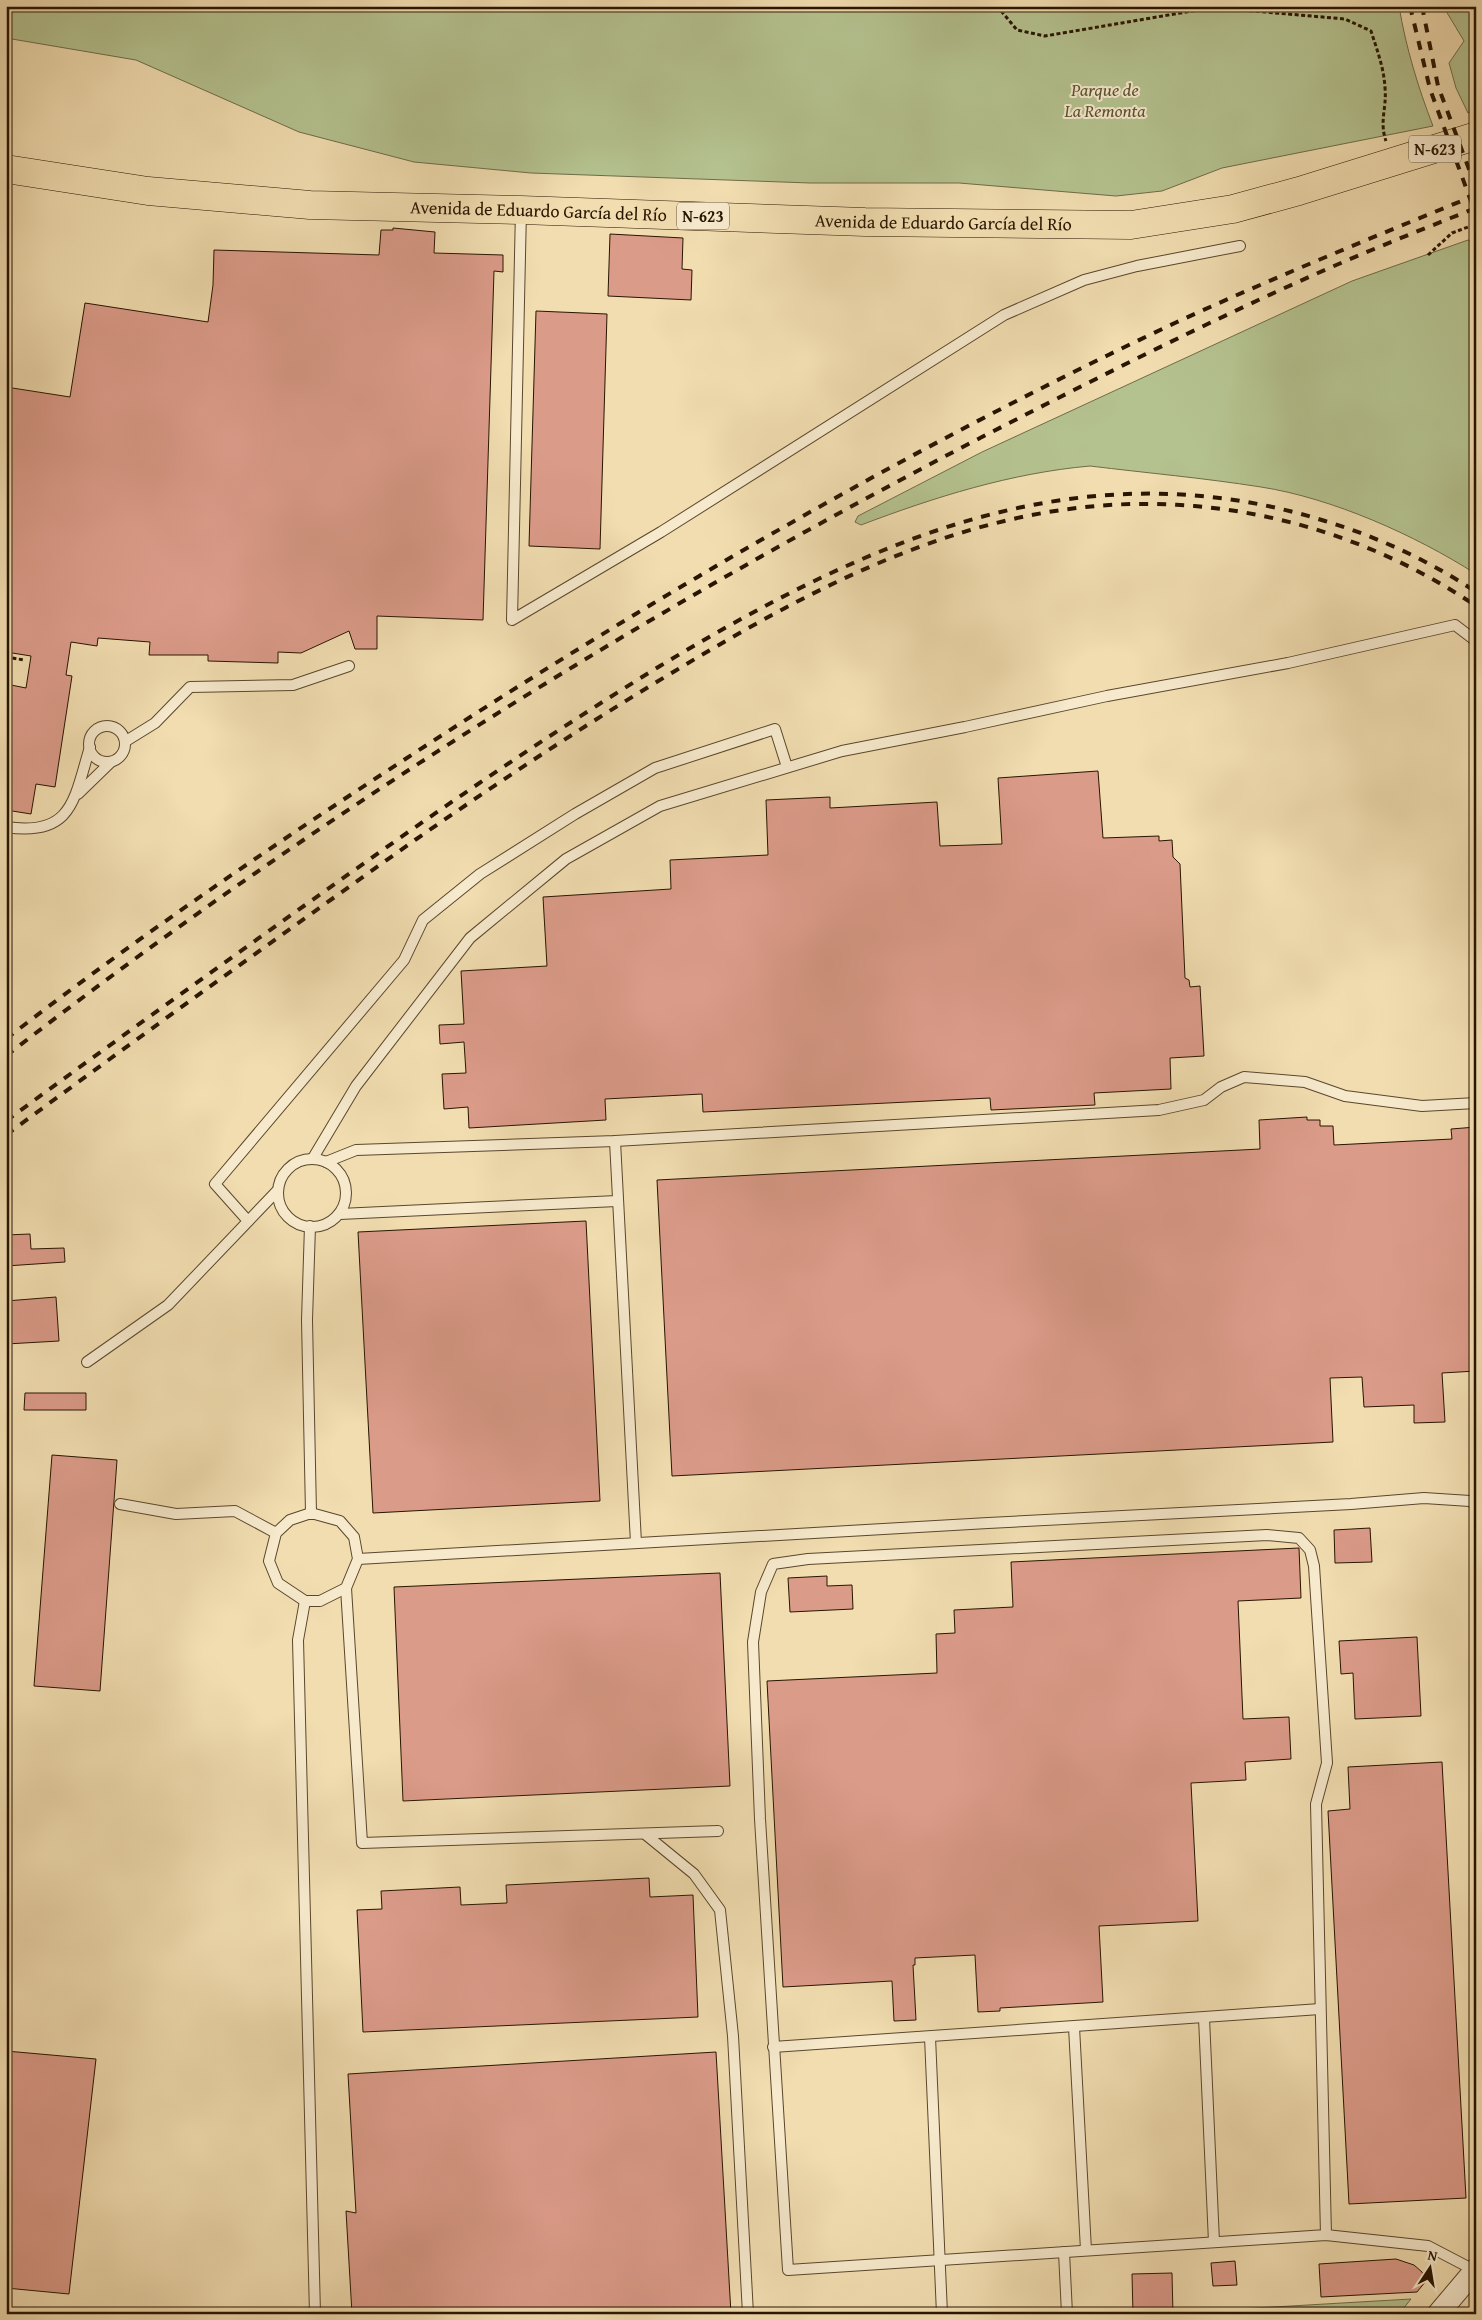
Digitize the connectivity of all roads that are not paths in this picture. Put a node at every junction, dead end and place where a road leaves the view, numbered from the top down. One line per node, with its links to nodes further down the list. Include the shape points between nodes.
1 (1476, 136): 3 (highway, Avenida de Eduardo García del Río / N-623)
2 (1476, 146): 3 (highway, Avenida de Eduardo García del Río / N-623)
3 (1395, 163): 5 (highway, Avenida de Eduardo García del Río / N-623, via 1233,209 1131,225 865,222)
4 (6, 169): 5 (highway, Avenida de Eduardo García del Río / N-623, via 148,191 310,205)
5 (521, 210): 6 (lane, via 512,620 661,532 1004,315 1084,280)
6 (1240, 246)
7 (1476, 641): 12 (lane, via 1455,625 1288,663 1107,696 842,751)
8 (349, 666): 9 (lane, via 294,685 190,687 154,723)
9 (126, 741): 10 (lane, via 118,729 104,726 92,734); 11 (lane, via 122,754)
10 (90, 747): 11 (lane, via 97,759); 13 (lane)
11 (111, 762): 13 (lane)
12 (787, 767): 17 (lane, via 660,806 558,866 470,938 362,1078); 22 (lane, via 775,729 655,768 480,874 423,920 404,960 215,1184)
13 (75, 796): 14 (lane, via 60,820 49,826 26,830)
14 (6, 827)
15 (1476, 1103): 16 (lane, via 1422,1106 1345,1096 1305,1082 1244,1077 1204,1100 1159,1110)
16 (615, 1141): 18 (lane, via 356,1150); 20 (lane)
17 (313, 1158): 18 (lane); 19 (lane, via 300,1160 289,1167 280,1178)
18 (326, 1162): 21 (lane, via 344,1181 346,1194)
19 (277, 1191): 22 (lane); 23 (lane, via 279,1204 286,1216 297,1224)
20 (617, 1201): 21 (lane); 29 (lane)
21 (340, 1214): 23 (lane, via 323,1225)
22 (248, 1221): 24 (lane, via 168,1305)
23 (310, 1226): 27 (lane, via 307,1320)
24 (87, 1362)
25 (120, 1504): 28 (lane, via 176,1514 235,1511)
26 (1476, 1505): 29 (lane, via 1470,1501 1424,1498)
27 (312, 1513): 28 (lane, via 290,1520); 30 (lane, via 340,1521 354,1537)
28 (276, 1533): 32 (lane, via 270,1561 278,1583)
29 (636, 1543): 30 (lane)
30 (358, 1560): 31 (lane)
31 (346, 1588): 32 (lane, via 320,1601); 34 (lane, via 362,1843)
32 (305, 1601): 46 (lane, via 298,1640)
33 (718, 1831): 34 (lane)
34 (645, 1834): 47 (lane, via 694,1874 720,1910 733,2036)
35 (1320, 2009): 36 (lane); 39 (lane, via 1316,1804 1327,1763 1314,1566 1310,1550 1299,1538 1267,1535 808,1558 773,1564 761,1592 753,1642); 40 (lane)
36 (1204, 2018): 37 (lane); 41 (lane)
37 (1074, 2027): 38 (lane); 42 (lane)
38 (930, 2037): 39 (lane); 44 (lane)
39 (773, 2048): 44 (lane, via 788,2270)
40 (1326, 2235): 41 (lane); 45 (lane, via 1428,2246)
41 (1214, 2242): 42 (lane)
42 (1086, 2250): 43 (lane)
43 (1064, 2252): 44 (lane); 49 (lane)
44 (940, 2260): 48 (lane)
45 (1475, 2269): 50 (street)
46 (315, 2314)
47 (748, 2314)
48 (942, 2314)
49 (1067, 2314)
50 (1438, 2314)

